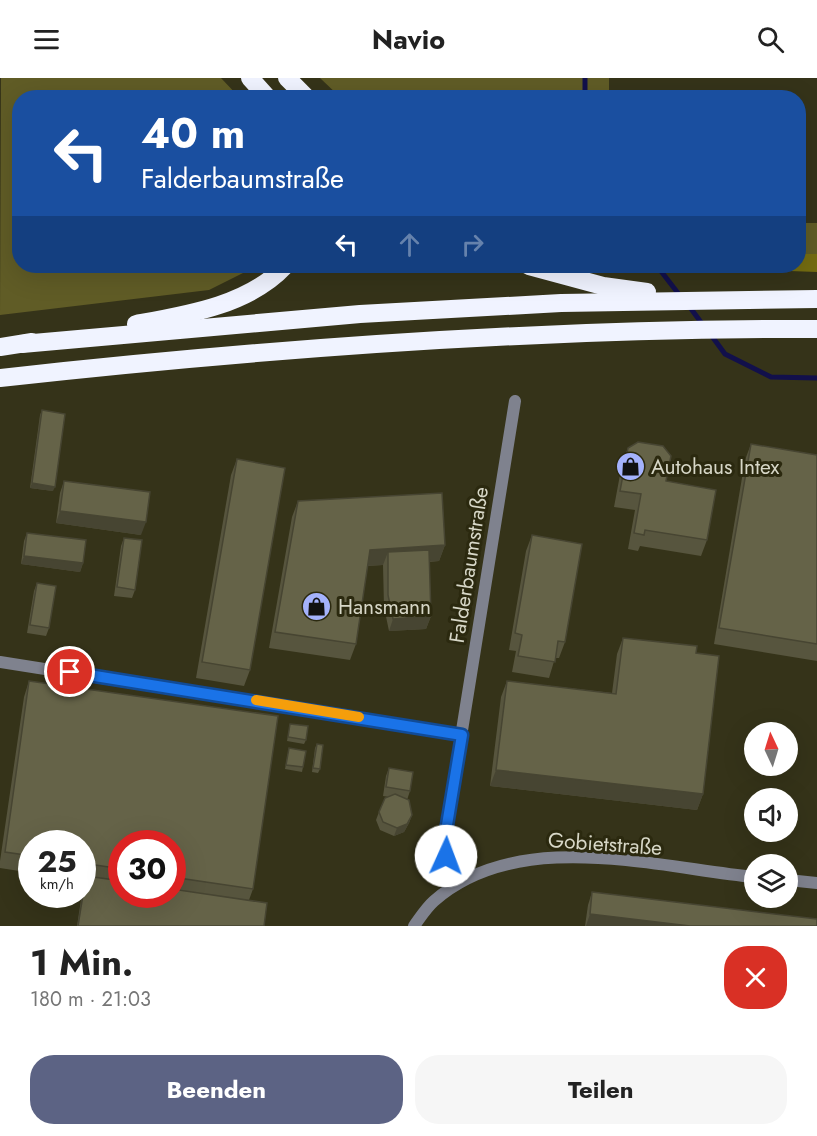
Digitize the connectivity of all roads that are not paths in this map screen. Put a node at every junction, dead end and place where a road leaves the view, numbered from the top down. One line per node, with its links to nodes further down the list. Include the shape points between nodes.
1 (250, 78): 3 (highway)
2 (287, 78): 4 (highway)
3 (261, 90)
4 (299, 90)
5 (276, 273): 10 (highway, via 256,289 209,308)
6 (555, 273): 7 (highway)
7 (666, 297): 8 (highway); 10 (highway, via 360,314)
8 (817, 299)
9 (817, 329): 12 (highway, via 563,334 350,345)
10 (22, 344): 11 (highway)
11 (0, 347)
12 (0, 378)
13 (515, 402): 15 (street, Falderbaumstraße)
14 (0, 662): 15 (street)
15 (462, 735): 19 (street, Falderbaumstraße, via 445,837 446,856)
16 (744, 876): 19 (street, Gobietstraße, via 597,858 554,857 488,868)
17 (798, 881): 18 (street)
18 (817, 883)
19 (456, 884): 20 (street, via 433,902)
20 (414, 926)

